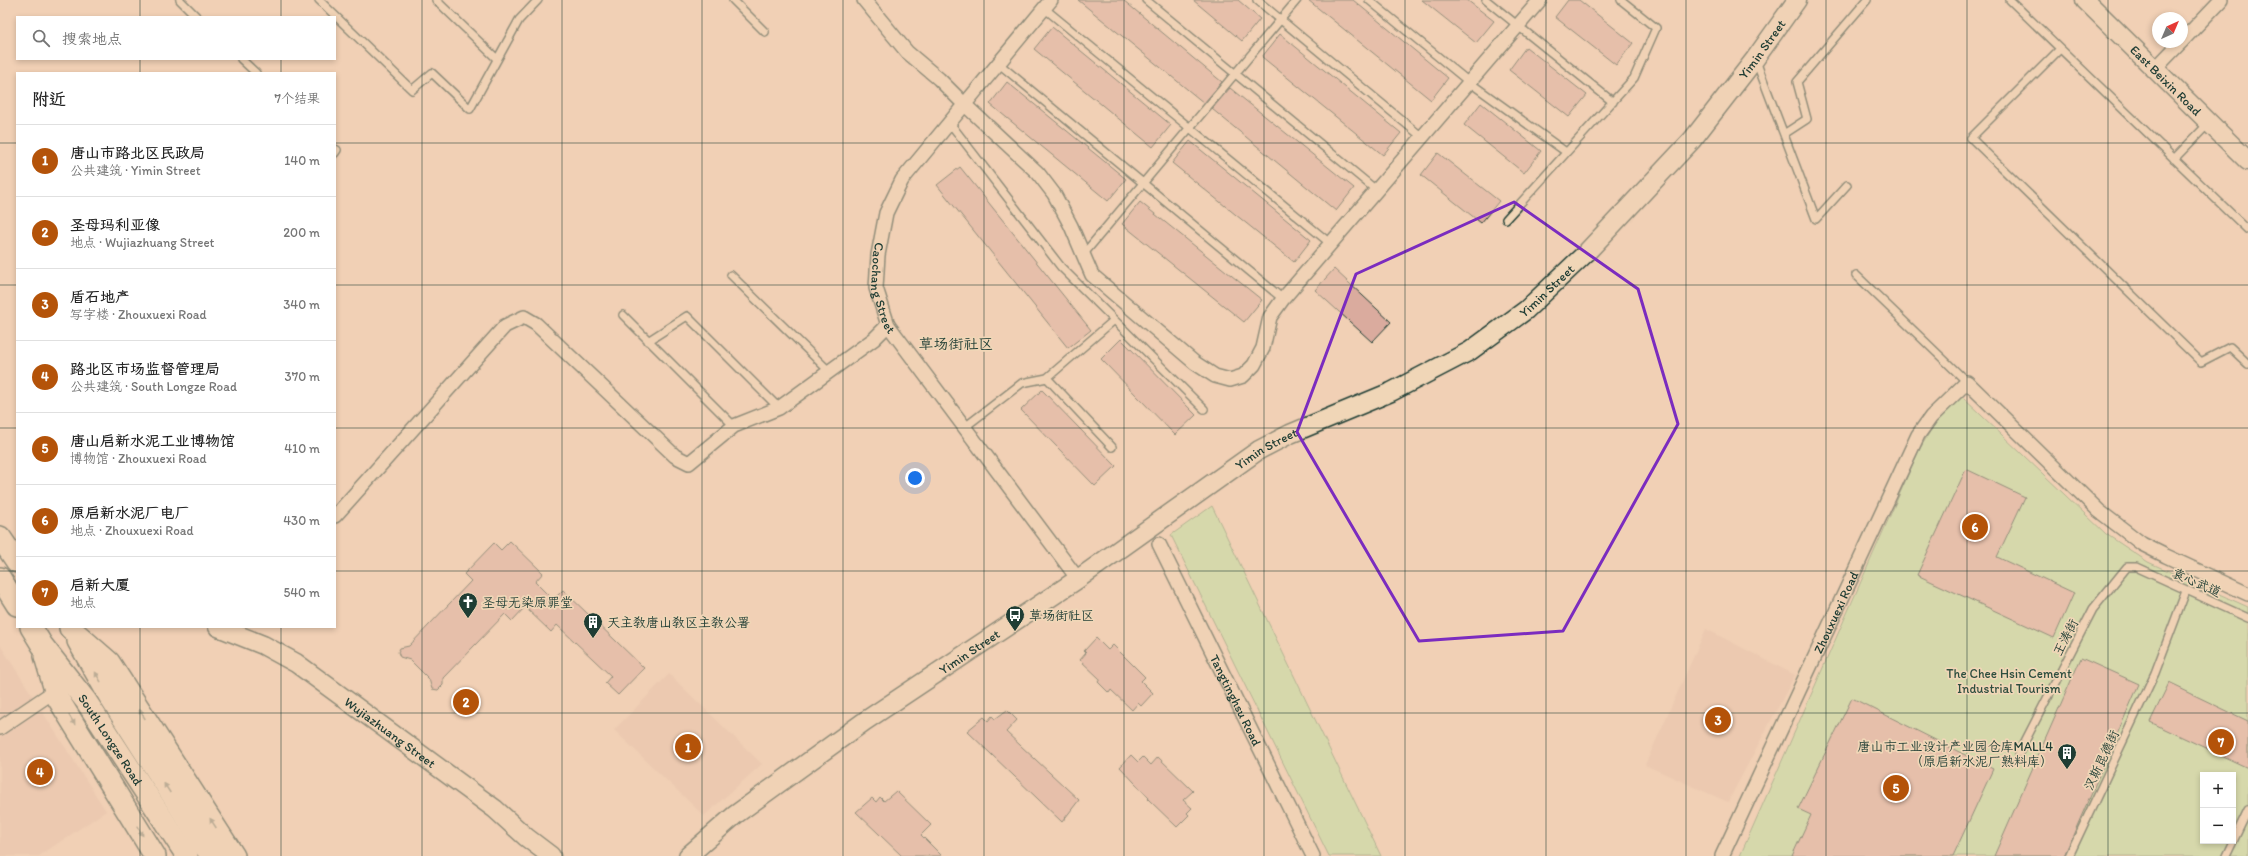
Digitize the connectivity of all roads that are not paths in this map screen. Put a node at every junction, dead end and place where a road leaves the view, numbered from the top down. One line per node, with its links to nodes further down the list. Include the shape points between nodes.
1 (180, 0): 20 (lane)
2 (319, 0): 22 (lane)
3 (436, 0): 29 (lane)
4 (538, 0): 29 (lane, via 519,20)
5 (733, 0): 25 (lane)
6 (864, 0): 38 (street, via 907,52)
7 (1146, 0): 35 (lane)
8 (1257, 0): 23 (lane)
9 (1296, 0): 23 (lane)
10 (1369, 0): 36 (lane)
11 (1486, 0): 24 (lane)
12 (1540, 0): 24 (street)
13 (1621, 0): 37 (lane, via 1656,28 1634,78)
14 (1797, 0): 30 (street, Yimin Street)
15 (1867, 0): 42 (lane, via 1797,82 1806,119)
16 (2010, 0): 28 (lane)
17 (2085, 0): 33 (street, East Beixin Road)
18 (2221, 0): 26 (street)
19 (1048, 4): 32 (street, Caochang Street); 41 (lane)
20 (196, 16)
21 (336, 16): 29 (lane, via 412,90 432,73 470,110)
22 (336, 16)
23 (1280, 19): 35 (lane); 43 (lane)
24 (1518, 26): 36 (street); 37 (lane)
25 (765, 32)
26 (2188, 34)
27 (2174, 48): 33 (street)
28 (2060, 49): 45 (lane); 61 (lane, via 1971,138 2201,362 2230,347)
29 (497, 59)
30 (1755, 59): 42 (lane); 76 (street, Yimin Street, via 1692,140 1654,182 1586,253 1526,310 1470,351 1391,392 1290,434 1259,450)
31 (242, 60): 34 (lane)
32 (998, 63): 38 (street, Caochang Street); 47 (lane)
33 (2155, 69): 40 (street, East Beixin Road)
34 (255, 72)
35 (1235, 74): 41 (lane); 49 (lane)
36 (1469, 82): 43 (street); 44 (lane)
37 (1613, 102): 44 (lane)
38 (964, 104): 39 (street, Caochang Street); 53 (street, via 1038,173 1054,194 1071,226)
39 (949, 122): 58 (lane, via 1061,268); 59 (street, Caochang Street, via 902,180 886,213 878,255 876,288)
40 (2209, 122): 45 (lane); 46 (street, East Beixin Road)
41 (1190, 127): 47 (lane); 52 (lane)
42 (1784, 134): 48 (lane, via 1816,219)
43 (1422, 137): 49 (street)
44 (1566, 152): 50 (lane)
45 (2174, 159): 51 (lane)
46 (2248, 161)
47 (1143, 184): 53 (lane); 56 (lane)
48 (1847, 185)
49 (1376, 190): 52 (street)
50 (1506, 219)
51 (2248, 230)
52 (1331, 244): 56 (street)
53 (1082, 256): 56 (street, via 1092,275 1195,363 1216,376 1230,380 1243,376 1254,365 1263,348 1270,317)
54 (732, 275): 62 (lane)
55 (1856, 275): 64 (lane)
56 (1283, 299)
57 (623, 314): 60 (lane)
58 (1113, 321): 63 (lane); 66 (lane)
59 (888, 325): 62 (street, via 874,339); 68 (street, Caochang Street)
60 (648, 341): 65 (lane, via 687,316); 67 (lane)
61 (2248, 364)
62 (830, 372): 65 (street)
63 (1047, 378): 68 (lane, via 1022,383); 69 (lane)
64 (1967, 382): 78 (street, via 2099,510 2142,544); 97 (street, Zhouxuexi Road, via 1931,417 1918,434)
65 (779, 408): 67 (street)
66 (1204, 409)
67 (734, 426): 70 (street, via 689,463 675,456 536,324 524,317 505,326)
68 (965, 427): 76 (street, Caochang Street)
69 (1112, 447)
70 (336, 515)
71 (0, 537): 73 (main road)
72 (1159, 544): 96 (street, Tangtinghsu Road)
73 (16, 555)
74 (2136, 567): 77 (lane, 袁心武道); 88 (lane, 王涛街, via 2127,567 2092,609)
75 (0, 578): 79 (main road)
76 (1078, 579): 95 (street, Yimin Street, via 865,721 735,815)
77 (2186, 591): 80 (lane, 袁心武道); 98 (lane, 汉斯昆德街, via 2155,673)
78 (2248, 594)
79 (16, 603)
80 (2248, 618)
81 (32, 628): 85 (main road, South Longze Road)
82 (71, 628): 92 (main road, South Longze Road, one-way to 82, via 111,699)
83 (71, 628): 93 (main road, one-way to 83, via 110,662)
84 (228, 629): 94 (street, Wujiazhuang Street, via 296,663 495,809)
85 (42, 645): 86 (main road); 91 (main road, South Longze Road, via 86,701)
86 (56, 690): 87 (street); 90 (main road, one-way to 90, via 57,697)
87 (0, 728)
88 (2019, 753)
89 (2248, 810): 99 (lane)
90 (155, 856)
91 (187, 856)
92 (211, 856)
93 (234, 856)
94 (551, 856)
95 (688, 856)
96 (1313, 856)
97 (1722, 856)
98 (2069, 856)
99 (2226, 856)

